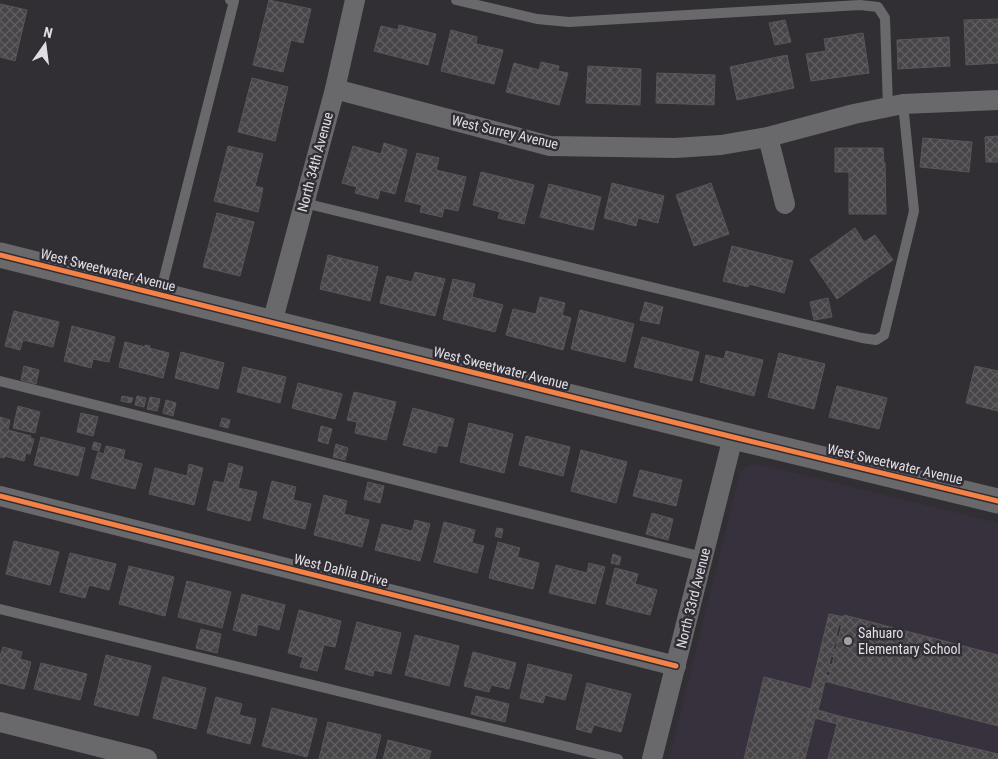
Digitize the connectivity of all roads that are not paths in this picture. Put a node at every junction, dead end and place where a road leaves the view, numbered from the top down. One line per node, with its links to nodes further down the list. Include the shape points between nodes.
1 (230, 0): 11 (lane, via 234,1)
2 (355, 0): 4 (street, North 34th Avenue)
3 (456, 0): 6 (lane, via 537,19 569,22 860,5 878,7 885,18)
4 (335, 89): 7 (street, West Surrey Avenue, via 550,146 675,148); 8 (street, North 34th Avenue)
5 (998, 100): 6 (street, West Surrey Avenue)
6 (896, 106): 7 (street, West Surrey Avenue); 8 (lane, via 914,211 884,335 876,340)
7 (768, 137): 9 (street)
8 (304, 203): 12 (street, North 34th Avenue)
9 (785, 204)
10 (0, 255): 11 (street, West Sweetwater Avenue)
11 (160, 294): 12 (street, West Sweetwater Avenue)
12 (272, 323): 14 (street, West Sweetwater Avenue)
13 (0, 382): 17 (lane)
14 (733, 437): 16 (street, West Sweetwater Avenue); 17 (street, North 33rd Avenue)
15 (0, 496): 19 (street, West Dahlia Drive)
16 (998, 501)
17 (703, 557): 19 (street, North 33rd Avenue)
18 (0, 609): 22 (lane)
19 (676, 666): 23 (street, North 33rd Avenue)
20 (0, 722): 21 (street)
21 (147, 759)
22 (618, 759)
23 (652, 759)

